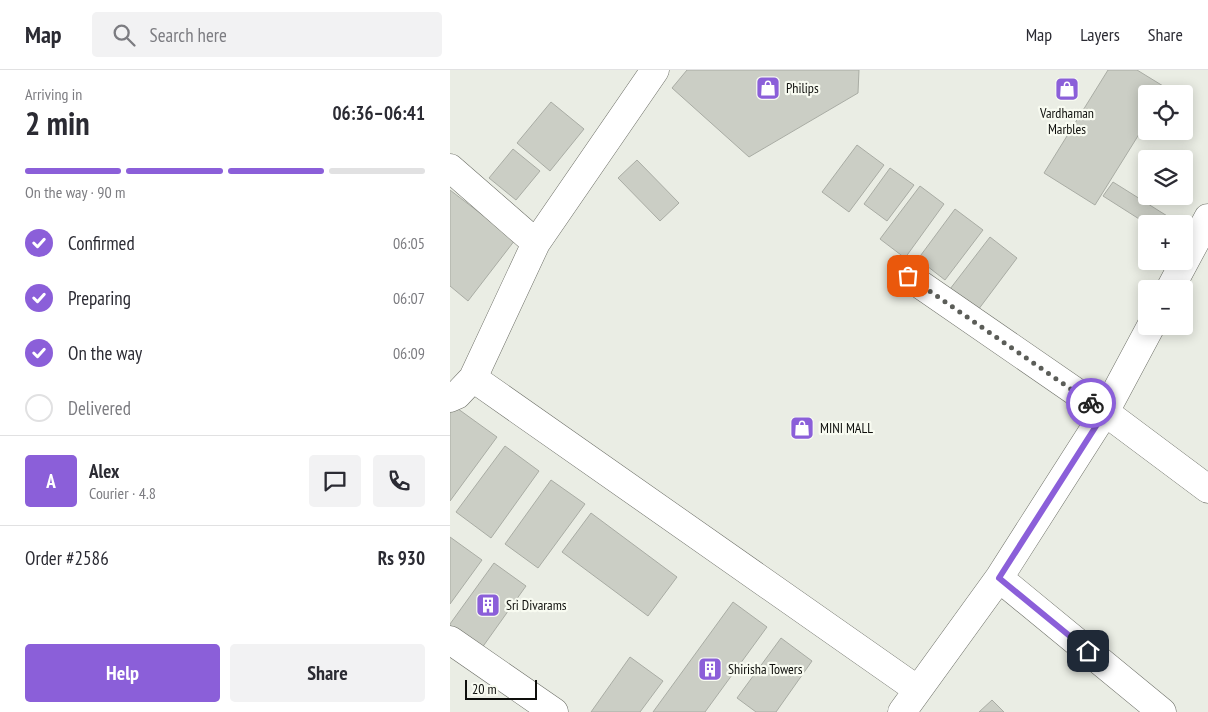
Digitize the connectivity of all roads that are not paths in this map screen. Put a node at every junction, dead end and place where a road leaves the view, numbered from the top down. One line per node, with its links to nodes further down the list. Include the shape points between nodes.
1 (655, 70): 4 (street)
2 (450, 168): 4 (street)
3 (1208, 218): 6 (street)
4 (536, 243): 8 (street)
5 (908, 276): 10 (street)
6 (1175, 280)
7 (1146, 335): 10 (street)
8 (473, 378): 9 (street); 14 (street)
9 (450, 398)
10 (1105, 412): 11 (street); 12 (street)
11 (1208, 488)
12 (999, 578): 14 (street); 17 (street)
13 (450, 640): 15 (street)
14 (918, 690): 16 (street)
15 (554, 712)
16 (902, 712)
17 (1162, 712)

